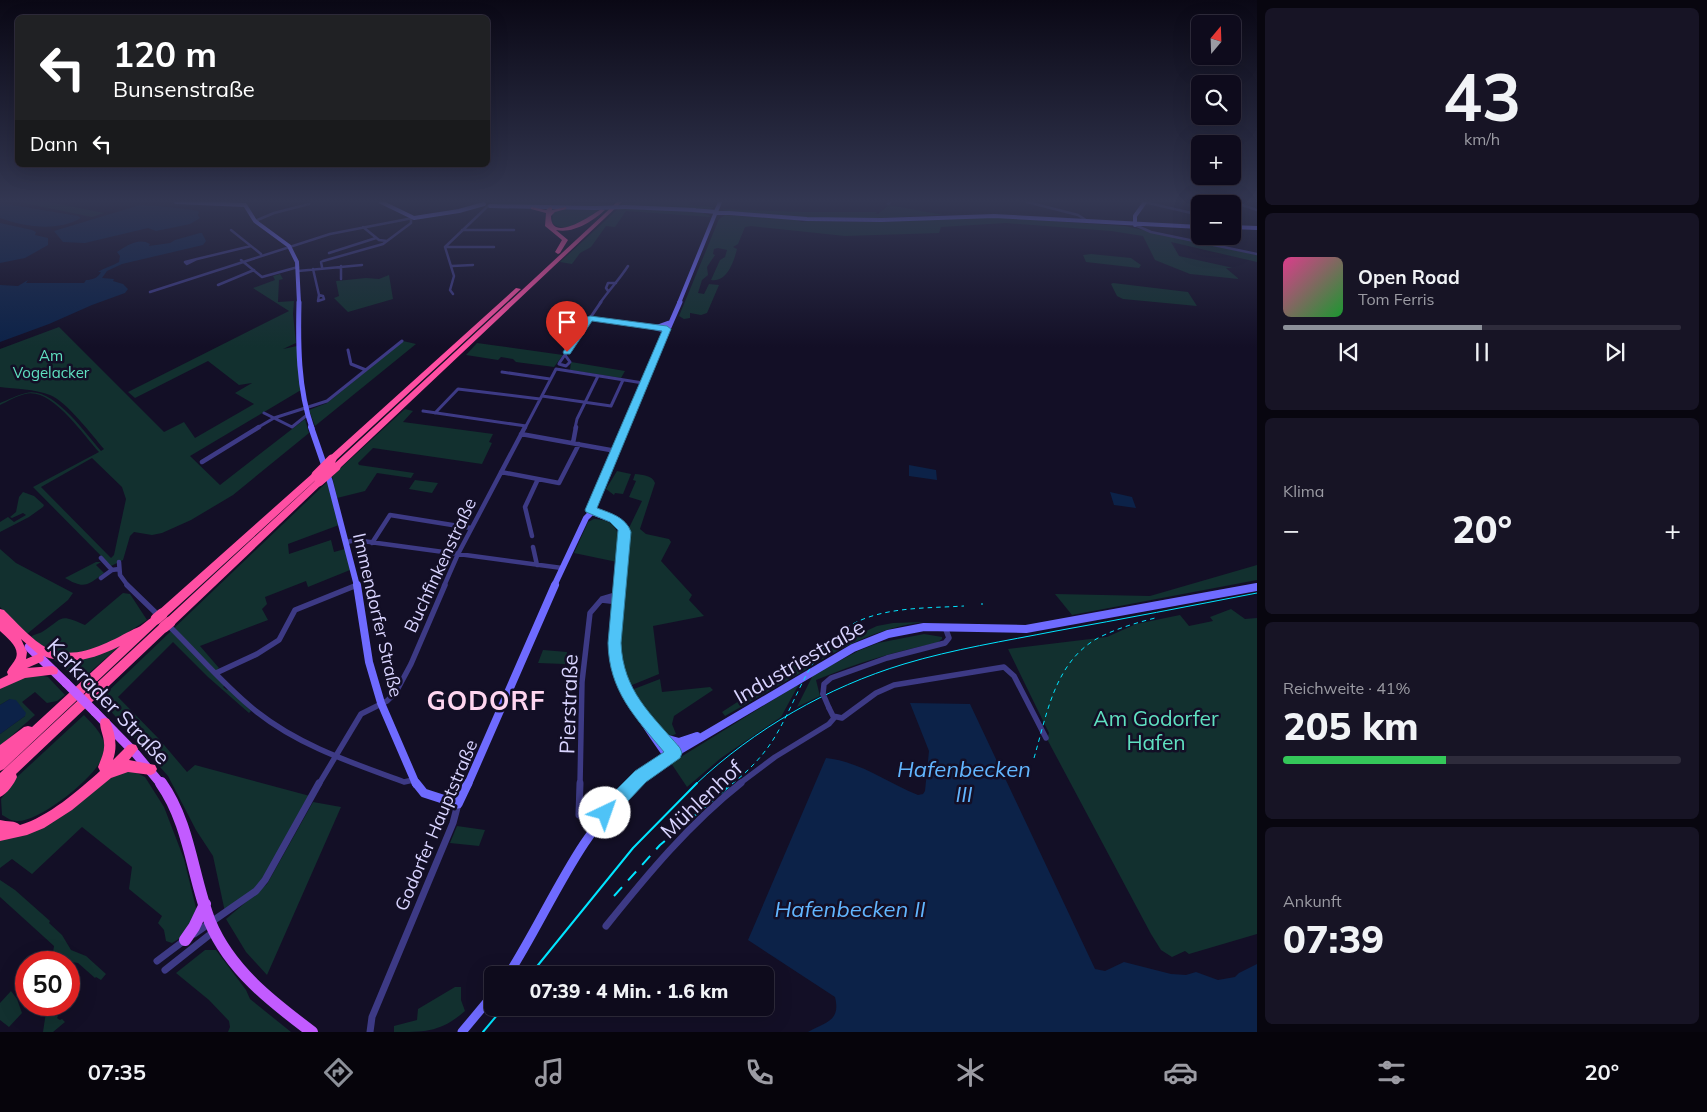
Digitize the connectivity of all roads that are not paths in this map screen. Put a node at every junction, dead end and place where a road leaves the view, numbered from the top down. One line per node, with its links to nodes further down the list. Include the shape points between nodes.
1 (234, 250): 15 (street)
2 (256, 250): 13 (street)
3 (274, 250): 13 (street)
4 (291, 250): 23 (main road)
5 (335, 250): 11 (street)
6 (362, 250): 21 (street, via 321,261)
7 (447, 250): 20 (street)
8 (572, 250): 60 (highway)
9 (702, 250): 36 (main road, Godorfer Hauptstraße)
10 (1242, 250): 14 (street)
11 (329, 252)
12 (558, 252): 60 (highway)
13 (261, 254): 16 (street)
14 (1257, 254)
15 (197, 259)
16 (241, 260): 25 (street); 30 (street)
17 (362, 265): 19 (street)
18 (473, 265): 20 (street)
19 (341, 266): 21 (street); 26 (street)
20 (452, 266): 31 (street, via 454,276 450,290)
21 (322, 267): 24 (street)
22 (628, 267): 27 (street)
23 (298, 269): 24 (street); 25 (street, via 262,277); 48 (main road, Immendorfer Straße, via 298,331)
24 (313, 269): 32 (street)
25 (254, 270): 28 (street)
26 (341, 279)
27 (616, 283): 29 (street); 29 (street, via 608,283)
28 (218, 285)
29 (608, 291): 33 (street)
30 (150, 292)
31 (453, 294)
32 (319, 295)
33 (590, 318): 34 (street); 39 (street)
34 (650, 327): 35 (street); 36 (street)
35 (658, 327): 36 (main road)
36 (667, 328): 45 (main road, Godorfer Hauptstraße)
37 (402, 341): 40 (street)
38 (348, 350): 40 (street, via 351,364)
39 (565, 355)
40 (366, 370): 48 (street, via 327,401)
41 (502, 372): 43 (street)
42 (598, 376): 43 (street, Buchfinkenstraße, via 556,369); 44 (street); 47 (street)
43 (550, 379): 46 (street, Buchfinkenstraße)
44 (623, 380): 45 (street); 47 (street, via 611,406)
45 (643, 384): 58 (main road, Godorfer Hauptstraße)
46 (541, 397): 47 (street); 51 (street, via 458,389); 54 (street, Buchfinkenstraße)
47 (586, 402): 56 (street, via 576,423)
48 (305, 409): 52 (main road, Immendorfer Straße); 53 (street)
49 (423, 411): 51 (street)
50 (264, 413): 53 (street)
51 (435, 413): 54 (street)
52 (307, 415): 53 (street, via 292,426); 66 (main road, Immendorfer Straße)
53 (274, 418): 59 (street)
54 (526, 426): 55 (street, Buchfinkenstraße)
55 (522, 434): 56 (street); 61 (street, Buchfinkenstraße)
56 (573, 443): 57 (street)
57 (579, 444): 58 (street); 62 (street, via 559,483)
58 (616, 451): 63 (main road, Godorfer Hauptstraße, via 591,507)
59 (202, 462)
60 (334, 463): 83 (highway, bridge)
61 (501, 472): 62 (street); 64 (street, Buchfinkenstraße)
62 (538, 479): 65 (street, via 525,507)
63 (592, 512): 73 (main road, Godorfer Hauptstraße); 79 (main road, via 614,520 624,528)
64 (471, 528): 67 (street, via 390,514); 69 (street, Buchfinkenstraße)
65 (532, 536)
66 (347, 542): 67 (street); 77 (main road, Immendorfer Straße)
67 (372, 543): 69 (street)
68 (533, 547): 72 (street)
69 (458, 554): 72 (street); 95 (street, Buchfinkenstraße, via 405,676 393,698)
70 (101, 558): 75 (street)
71 (119, 562): 74 (street)
72 (537, 565): 73 (street)
73 (562, 568): 114 (main road, Godorfer Hauptstraße)
74 (119, 569): 75 (street); 91 (street, via 123,581)
75 (112, 570): 76 (street)
76 (101, 578)
77 (357, 585): 91 (street, via 295,610 288,618 280,640); 95 (main road, Immendorfer Straße, via 369,662)
78 (1257, 587): 85 (main road, Industriestraße, via 1026,630)
79 (619, 594): 80 (street); 81 (main road)
80 (601, 600): 81 (street); 115 (street, Pierstraße, via 590,613 584,659)
81 (618, 602): 96 (main road, via 615,658 626,691)
82 (0, 613): 86 (highway, Kerkrader Straße)
83 (160, 622): 86 (highway, via 107,648 67,657 43,652); 92 (highway); 104 (highway)
84 (0, 623): 87 (highway, Kerkrader Straße); 90 (highway, via 22,649 20,663)
85 (945, 627): 97 (street, bridge, via 949,638 946,643 888,658 831,678 824,684 823,694); 99 (main road, Industriestraße, via 908,629 870,639)
86 (17, 629): 87 (highway, Kerkrader Straße)
87 (29, 647): 88 (main road, Kerkrader Straße)
88 (39, 658): 89 (main road, Kerkrader Straße); 90 (highway)
89 (53, 671): 94 (highway, via 34,670); 98 (main road, Kerkrader Straße, bridge)
90 (12, 672): 93 (highway)
91 (216, 673): 106 (street, via 275,725)
92 (92, 678): 103 (highway); 107 (highway)
93 (0, 680)
94 (0, 684)
95 (381, 703): 106 (street, Buchfinkenstraße, via 364,711); 110 (main road, Immendorfer Straße)
96 (643, 717): 100 (main road); 105 (main road)
97 (835, 717): 101 (street, Mühlenhof, via 846,717 876,693 894,685 1000,666 1011,671); 119 (street, Mühlenhof, via 725,796 680,840)
98 (105, 722): 102 (main road, Kerkrader Straße); 108 (highway, via 112,750)
99 (710, 732): 100 (main road, via 682,742); 105 (main road, Industriestraße)
100 (661, 736): 105 (main road)
101 (1046, 738)
102 (132, 749): 108 (highway); 109 (main road, Kerkrader Straße); 112 (highway)
103 (0, 752)
104 (30, 754): 111 (highway); 113 (highway)
105 (671, 755): 123 (main road, Industriestraße, via 623,793 598,822)
106 (334, 756): 110 (street, via 404,782); 120 (street, Buchfinkenstraße, via 265,880)
107 (0, 764)
108 (104, 768): 116 (highway, via 36,821 8,829)
109 (151, 769): 112 (highway, via 128,766); 118 (main road, Kerkrader Straße, via 165,788 181,821)
110 (413, 780): 114 (main road, via 424,793)
111 (0, 781)
112 (94, 783): 117 (highway, via 38,824)
113 (0, 791)
114 (458, 804): 127 (street, Godorfer Hauptstraße, via 372,1017)
115 (579, 815)
116 (0, 826)
117 (0, 835)
118 (205, 904): 120 (main road, Kerkrader Straße); 121 (main road)
119 (606, 926)
120 (212, 927): 121 (street); 124 (street); 126 (main road, Kerkrader Straße, via 238,968 264,997)
121 (185, 940): 122 (street)
122 (157, 961)
123 (513, 966)
124 (165, 970)
125 (484, 1006): 128 (main road)
126 (312, 1032)
127 (370, 1032)
128 (462, 1032)

